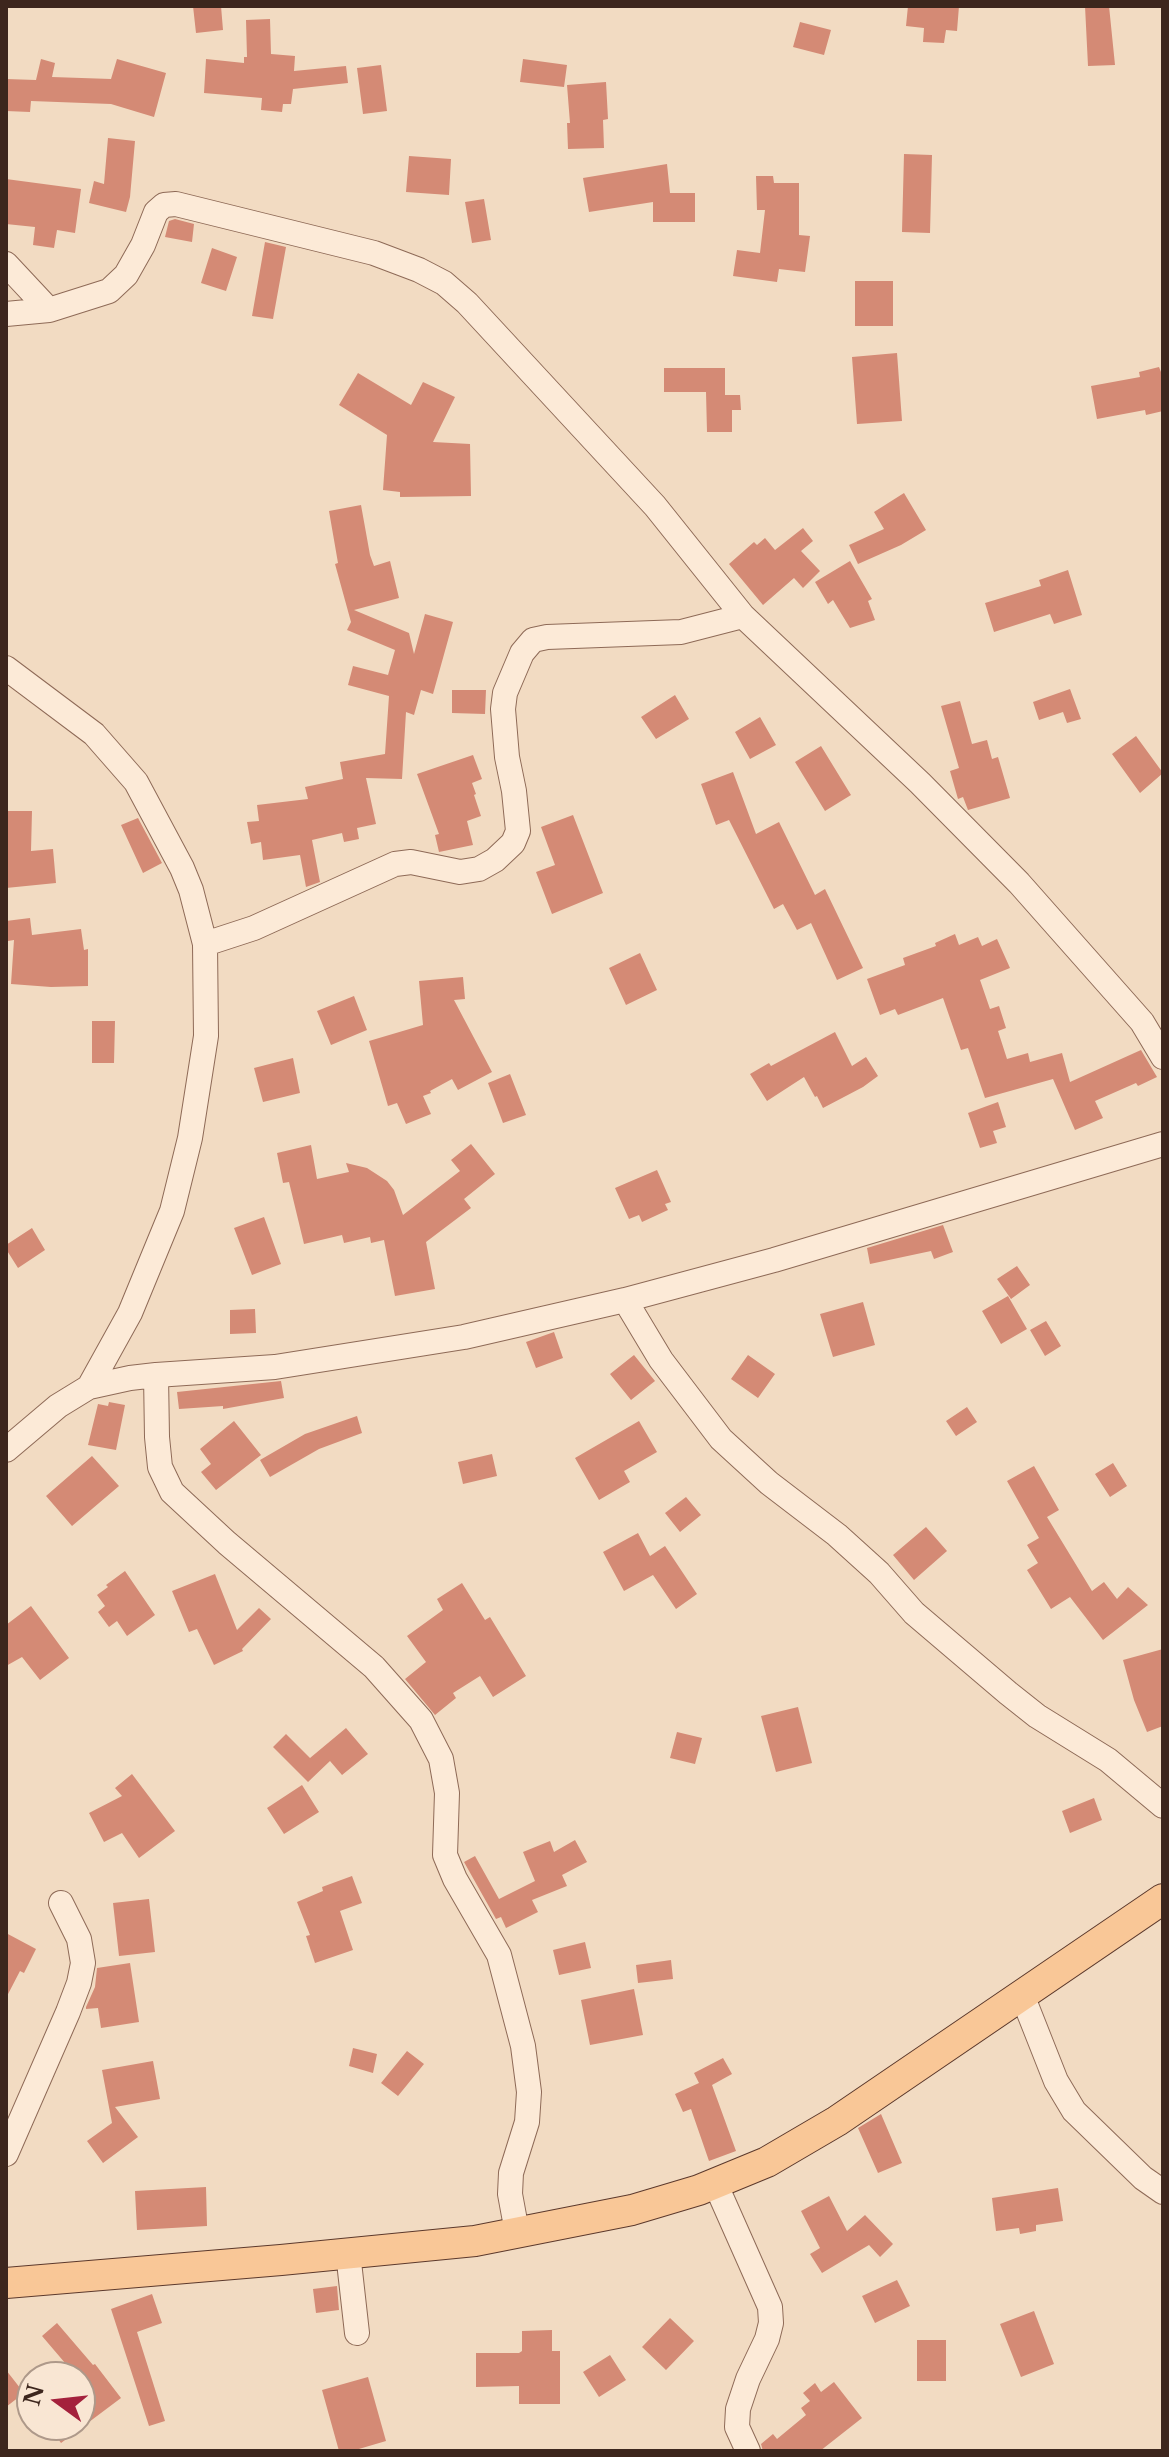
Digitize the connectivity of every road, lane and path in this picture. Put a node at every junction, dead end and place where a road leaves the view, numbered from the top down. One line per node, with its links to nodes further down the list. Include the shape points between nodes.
1 (6, 264): 2 (street)
2 (49, 310): 3 (street); 4 (street, via 109,291 126,275 164,205 374,253 419,270 467,303 655,506)
3 (6, 314)
4 (743, 616): 6 (street, via 681,632 533,640 505,693 507,757 518,831 495,860 460,872 395,864 254,928); 7 (street, via 1019,883 1142,1022)
5 (6, 668): 6 (street, via 94,734 136,782 182,868)
6 (205, 944): 11 (street, via 206,1036 172,1211 130,1313)
7 (1163, 1057)
8 (1163, 1144): 9 (street)
9 (625, 1300): 10 (street, via 464,1337 275,1367); 13 (street, via 661,1360 721,1439 837,1535 914,1613 1008,1693 1108,1760)
10 (156, 1375): 11 (street); 20 (street, via 160,1467 172,1492 374,1667 421,1720 441,1759 447,1793 445,1855 499,1955 523,2046 527,2122 510,2194)
11 (89, 1387): 12 (street)
12 (6, 1450)
13 (1163, 1806)
14 (1163, 1899): 16 (main road)
15 (61, 1903): 17 (street, via 79,1939 79,1983)
16 (1022, 1995): 18 (main road, via 837,2121 767,2162); 19 (street, via 1056,2081 1074,2111)
17 (6, 2154)
18 (715, 2183): 20 (main road, via 632,2210); 24 (street, via 770,2307 767,2339 738,2409 737,2427)
19 (1163, 2192)
20 (517, 2232): 21 (main road)
21 (348, 2253): 22 (main road); 23 (street)
22 (6, 2283)
23 (357, 2333)
24 (748, 2451)

